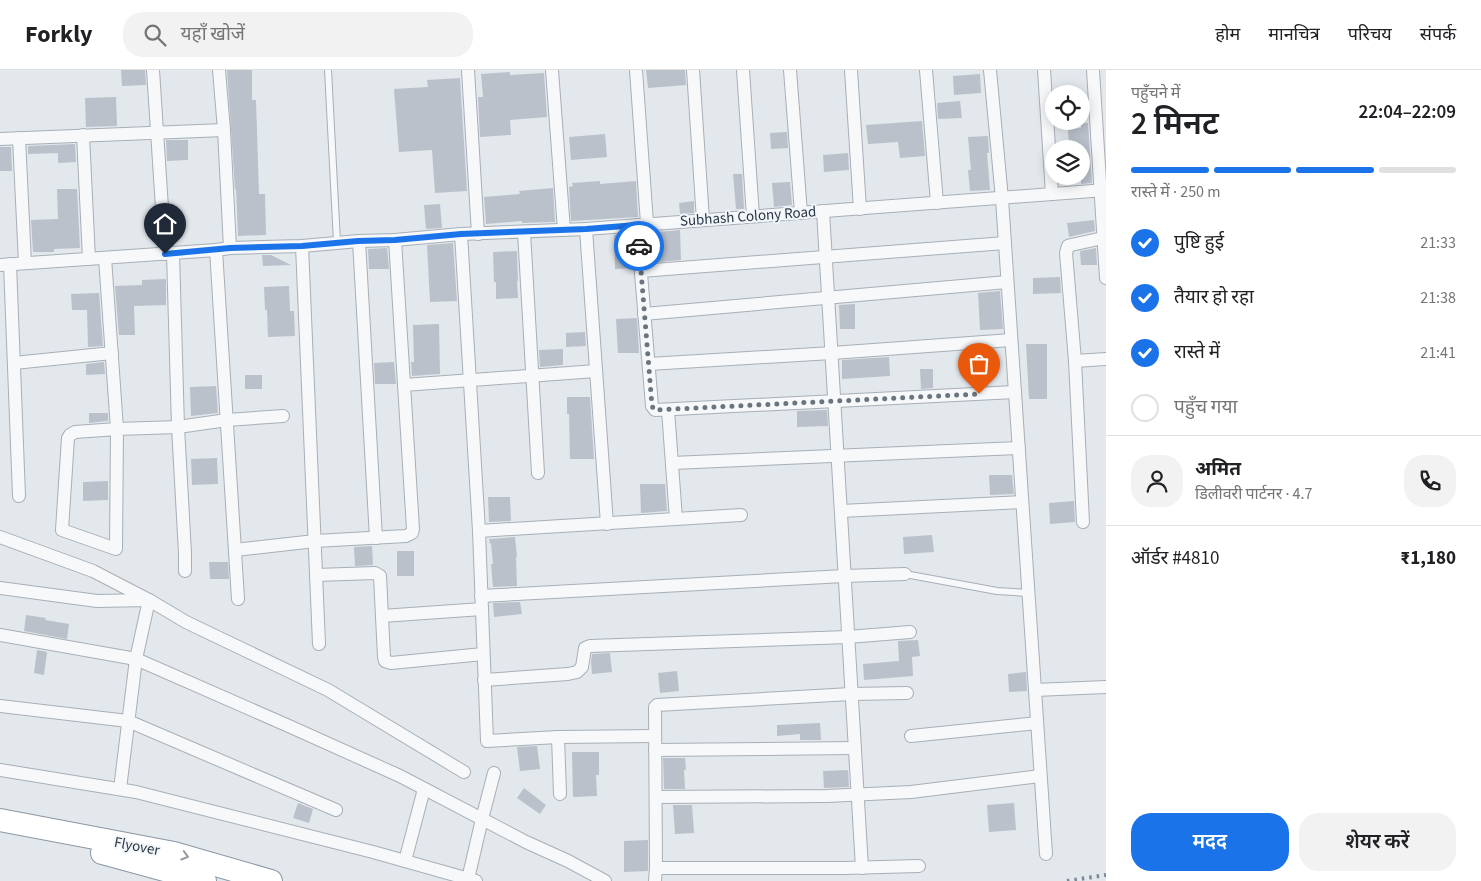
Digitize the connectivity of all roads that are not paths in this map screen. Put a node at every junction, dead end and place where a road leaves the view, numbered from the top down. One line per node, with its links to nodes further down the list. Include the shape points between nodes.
1 (153, 70): 16 (street)
2 (219, 70): 15 (street)
3 (328, 70): 38 (lane)
4 (468, 70): 34 (street)
5 (552, 70): 31 (street)
6 (636, 70): 29 (street)
7 (693, 70): 28 (street)
8 (743, 70): 27 (street)
9 (790, 70): 26 (street)
10 (851, 70): 24 (street)
11 (926, 70): 23 (street)
12 (990, 70): 22 (street)
13 (1044, 70): 21 (street)
14 (1092, 70): 20 (street)
15 (224, 130): 16 (street); 41 (street)
16 (157, 132): 17 (street); 43 (street)
17 (83, 135): 18 (street); 46 (street)
18 (19, 138): 19 (street); 47 (street)
19 (0, 139)
20 (1103, 191): 21 (street, Subhash Colony Road); 35 (street)
21 (1052, 194): 22 (street, Subhash Colony Road)
22 (1002, 199): 23 (street, Subhash Colony Road); 39 (street)
23 (937, 203): 24 (street, Subhash Colony Road)
24 (860, 209): 25 (street, Subhash Colony Road)
25 (823, 211): 26 (street, Subhash Colony Road); 44 (street)
26 (801, 213): 27 (street, Subhash Colony Road)
27 (753, 216): 28 (street, Subhash Colony Road)
28 (703, 220): 29 (street, Subhash Colony Road)
29 (642, 224): 30 (street, Subhash Colony Road); 49 (street)
30 (586, 229): 31 (street, Subhash Colony Road); 61 (street)
31 (564, 230): 32 (street, Subhash Colony Road)
32 (524, 232): 34 (street, Subhash Colony Road); 62 (street)
33 (461, 234): 34 (street, Subhash Colony Road); 36 (street, Subhash Colony Road); 63 (street)
34 (478, 234)
35 (1103, 238): 50 (street); 58 (street, via 1066,249)
36 (395, 240): 37 (street, Subhash Colony Road); 64 (street)
37 (358, 241): 38 (street, Subhash Colony Road); 85 (street)
38 (337, 242): 40 (street, Subhash Colony Road)
39 (1005, 243): 44 (street); 51 (street)
40 (302, 246): 41 (street, Subhash Colony Road); 86 (street)
41 (230, 248): 42 (street, Subhash Colony Road)
42 (216, 250): 43 (street, Subhash Colony Road); 69 (street)
43 (169, 254): 45 (street, Subhash Colony Road); 70 (street)
44 (826, 257): 49 (street); 52 (street)
45 (105, 258): 46 (street, Subhash Colony Road); 55 (street)
46 (89, 259): 47 (street, Subhash Colony Road)
47 (25, 263): 48 (street, Subhash Colony Road)
48 (5, 265): 59 (street)
49 (641, 271): 53 (street)
50 (1106, 278)
51 (1007, 282): 52 (street); 54 (street)
52 (828, 298): 53 (street); 56 (street)
53 (644, 314): 60 (street)
54 (1011, 340): 56 (street); 65 (street)
55 (112, 353): 59 (street); 71 (street)
56 (832, 353): 60 (street); 66 (street)
57 (1106, 359): 58 (street)
58 (1075, 361): 81 (street)
59 (14, 363): 76 (street)
60 (649, 364): 67 (street, via 653,409)
61 (596, 371): 62 (street); 82 (street)
62 (532, 375): 63 (street); 75 (street)
63 (470, 379): 64 (street); 83 (street)
64 (404, 385): 85 (street, via 413,529 406,536)
65 (1015, 392): 66 (street); 72 (street)
66 (834, 402): 67 (street); 73 (street)
67 (668, 410): 74 (street)
68 (283, 416): 69 (street)
69 (227, 420): 70 (street); 87 (street)
70 (178, 427): 71 (street); 88 (street)
71 (117, 429): 71 (street, via 117,510 116,549 62,530 70,434)
72 (1018, 448): 73 (street); 77 (street)
73 (838, 456): 74 (street); 78 (street)
74 (672, 463): 80 (street)
75 (538, 473)
76 (19, 496)
77 (1022, 502): 78 (street); 93 (street)
78 (841, 511): 91 (street)
79 (741, 515): 80 (street)
80 (676, 519): 82 (street)
81 (1083, 522)
82 (607, 524): 83 (street)
83 (479, 531): 96 (street)
84 (0, 537): 95 (street, via 93,571)
85 (376, 538): 86 (street)
86 (315, 541): 87 (street); 90 (street)
87 (235, 550): 94 (street)
88 (185, 571)
89 (905, 574): 91 (street); 93 (lane, via 997,591)
90 (316, 575): 97 (street, via 378,574 382,580); 101 (street)
91 (844, 576): 96 (street); 100 (street)
92 (0, 588): 95 (street, via 97,600)
93 (1028, 592): 106 (street)
94 (238, 598)
95 (149, 600): 103 (street); 118 (street, via 186,622 328,690)
96 (482, 603): 97 (street); 102 (street)
97 (382, 616): 102 (street, via 384,657 389,663)
98 (910, 632): 100 (street)
99 (0, 635): 103 (street)
100 (848, 637): 104 (street, via 590,646 585,648 582,668 577,672); 108 (street)
101 (319, 644)
102 (484, 654): 104 (street)
103 (136, 659): 110 (street); 121 (street)
104 (484, 680): 114 (street, via 487,741)
105 (1106, 686): 106 (street)
106 (1035, 690): 111 (street)
107 (907, 693): 108 (street)
108 (851, 694): 112 (street, via 659,704 655,707); 115 (street)
109 (0, 706): 110 (street)
110 (128, 721): 122 (street); 126 (street)
111 (1037, 723): 113 (street); 120 (street)
112 (655, 736): 114 (street); 116 (street)
113 (911, 736)
114 (558, 737): 123 (street)
115 (855, 748): 116 (street); 124 (street)
116 (655, 750): 125 (street)
117 (0, 770): 122 (street)
118 (464, 772)
119 (494, 773): 127 (street)
120 (1040, 776): 124 (street, via 911,792); 130 (street)
121 (424, 789): 127 (street); 131 (street)
122 (120, 790): 131 (street)
123 (560, 794)
124 (857, 795): 125 (street); 134 (street)
125 (656, 797): 133 (street)
126 (336, 810)
127 (482, 818): 135 (street); 138 (street)
128 (0, 820): 137 (highway, Flyover, one-way to 137, via 174,853)
129 (0, 831): 136 (highway, Flyover, via 100,852)
130 (1046, 854)
131 (405, 861): 135 (street)
132 (919, 866): 134 (street)
133 (656, 868): 134 (street); 139 (street)
134 (862, 868)
135 (472, 880)
136 (205, 881)
137 (271, 881)
138 (605, 881)
139 (655, 881)

